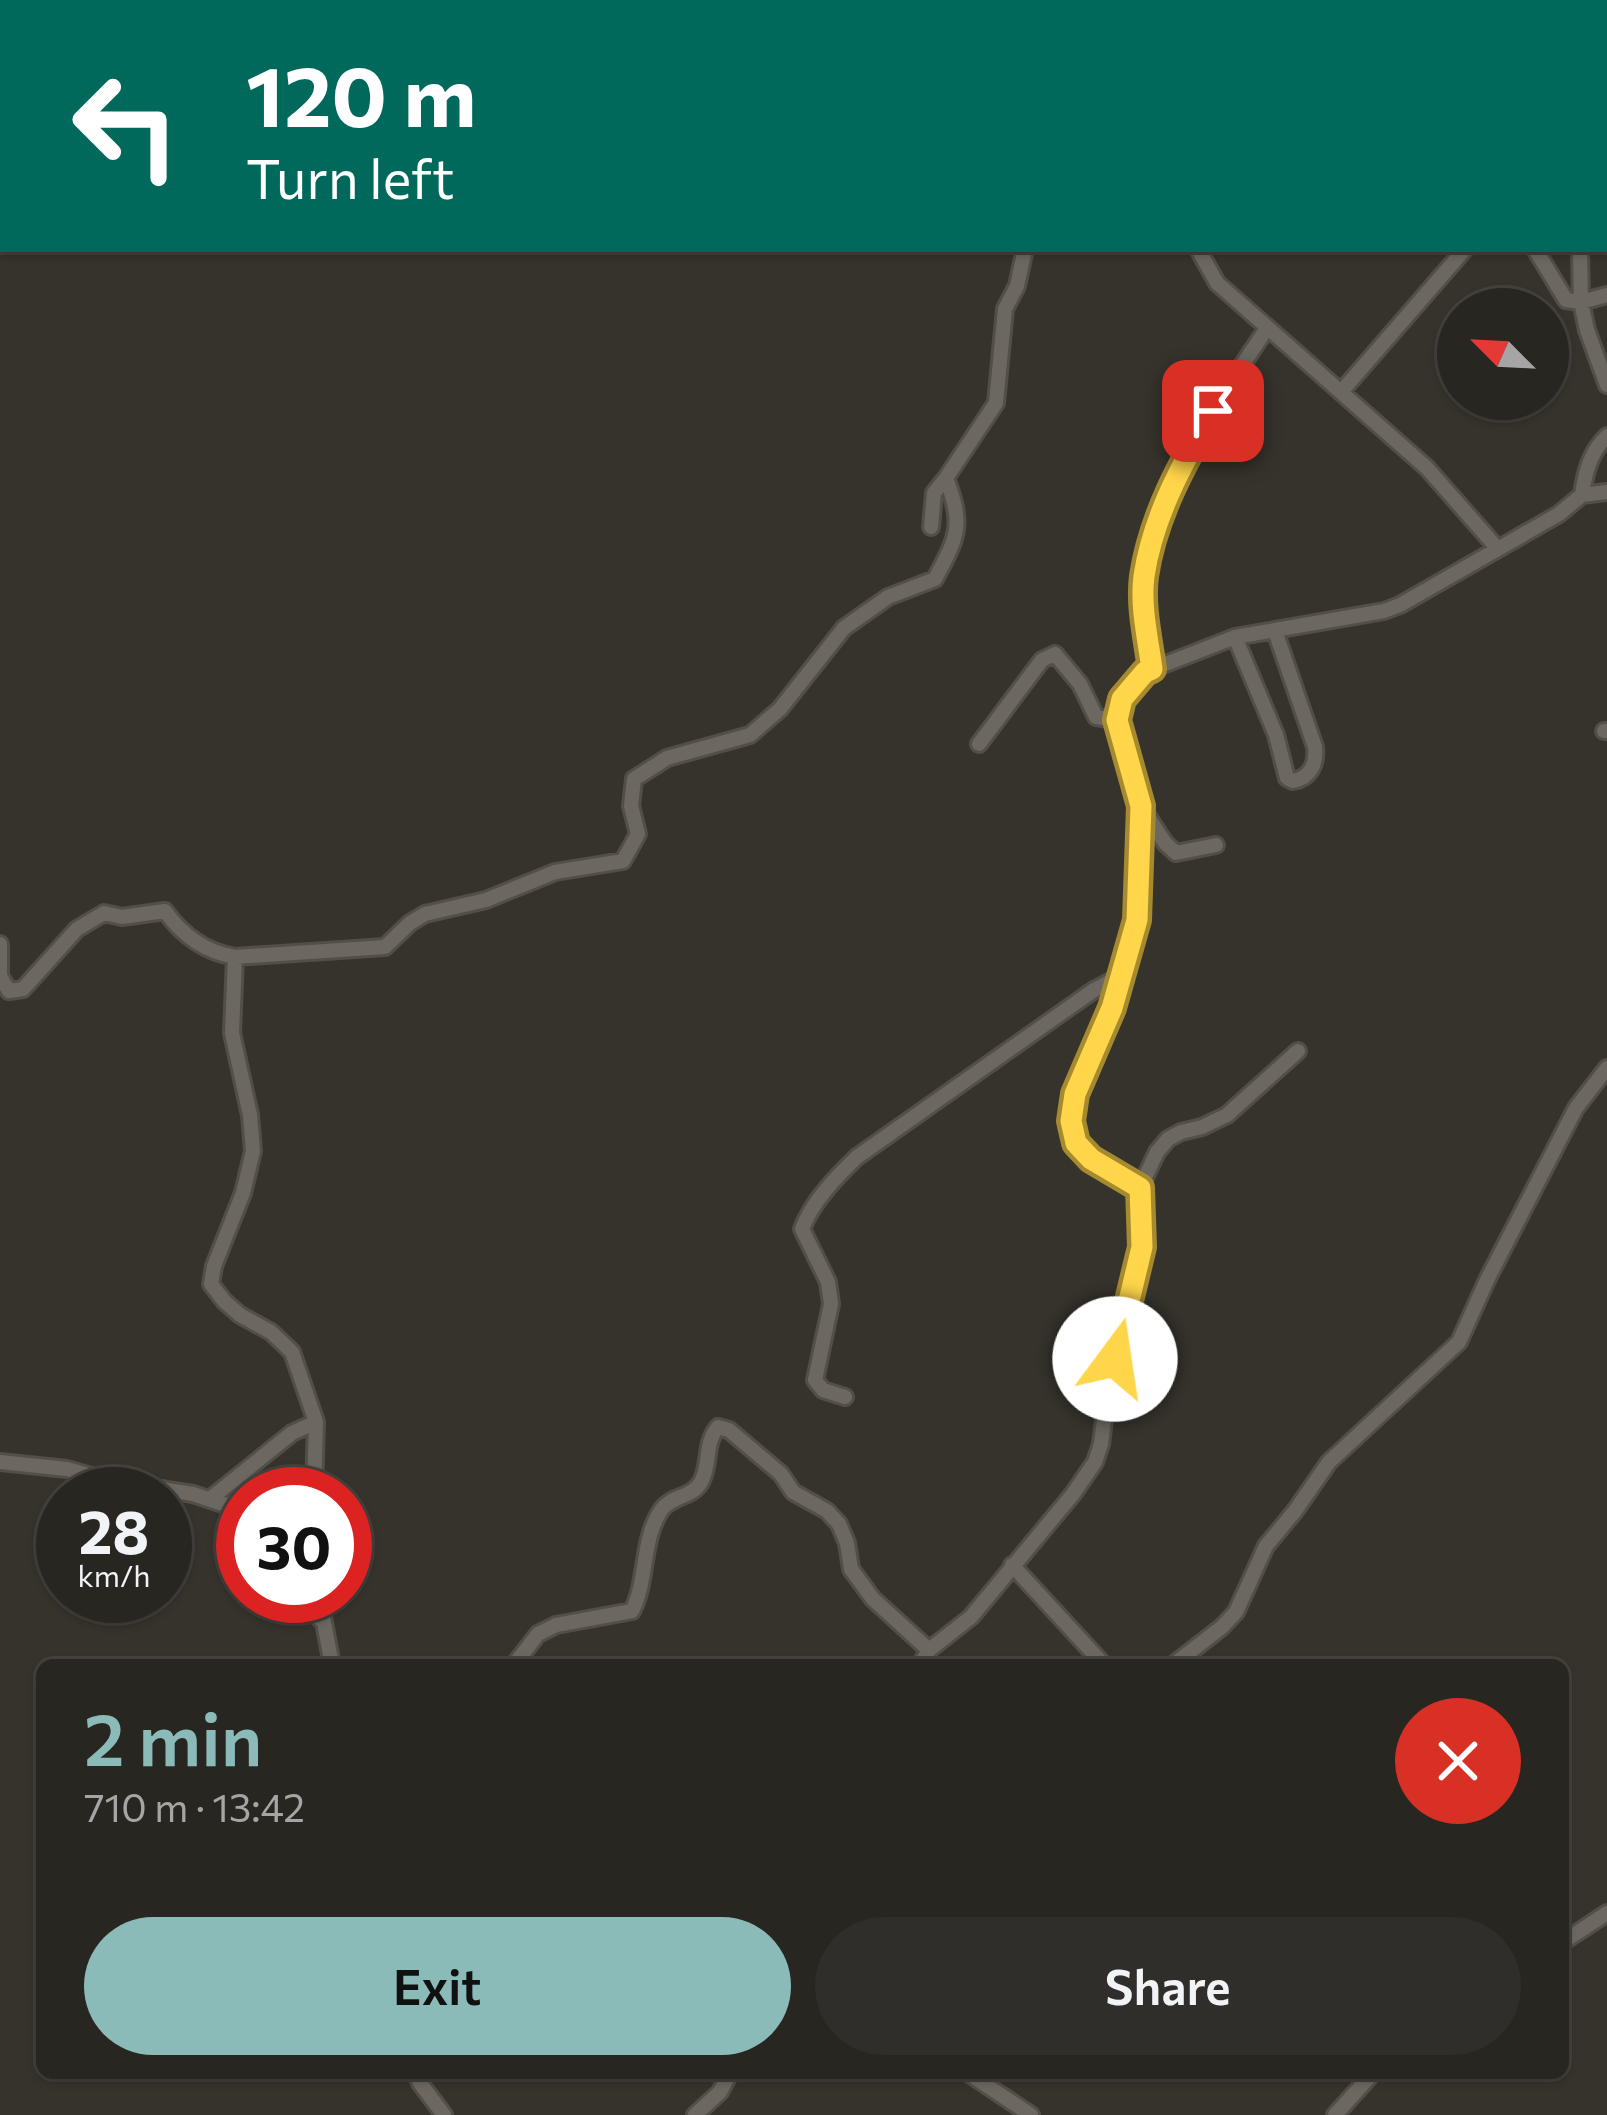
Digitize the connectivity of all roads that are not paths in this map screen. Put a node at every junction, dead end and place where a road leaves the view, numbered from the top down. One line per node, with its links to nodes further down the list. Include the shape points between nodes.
1 (1023, 252): 12 (street, via 1005,309 996,403)
2 (1200, 252): 8 (street, via 1217,283)
3 (1462, 252): 10 (street)
4 (1537, 252): 7 (street, via 1566,300)
5 (1580, 252): 7 (street)
6 (1607, 295): 7 (street)
7 (1581, 302): 9 (street)
8 (1267, 328): 10 (street); 19 (street, via 1190,449 1156,526 1143,601)
9 (1607, 386)
10 (1340, 392): 16 (street, via 1427,468)
11 (1607, 436): 14 (street, via 1595,447)
12 (946, 478): 15 (street, via 934,493); 25 (street, via 957,538 935,579 888,597 844,628 750,735 667,758 634,779 638,834 623,861 555,872 425,914 385,947)
13 (1607, 492): 14 (street)
14 (1582, 495): 16 (street)
15 (931, 527)
16 (1498, 549): 17 (street, via 1400,605)
17 (1275, 631): 18 (street); 18 (street, via 1315,747 1312,769 1293,782)
18 (1235, 637): 19 (street)
19 (1152, 669): 20 (street, via 1122,699)
20 (1117, 720): 21 (street, via 1096,717 1055,654 1042,660); 22 (street)
21 (979, 744)
22 (1141, 806): 23 (street, via 1176,853); 26 (street, via 1137,920)
23 (1216, 845)
24 (0, 944): 25 (street, via 0,976 9,991 23,989 77,929 104,913 165,911 178,929)
25 (235, 957): 31 (street, via 232,1033 253,1150 212,1284 239,1315 292,1352)
26 (1123, 975): 29 (street, via 1071,1121 1091,1159); 30 (street, via 857,1157 806,1218 802,1229 831,1304 815,1380)
27 (1298, 1051): 29 (street, via 1227,1115 1168,1139)
28 (1607, 1068): 43 (street, via 1576,1108 1459,1342 1329,1462 1266,1546 1236,1612)
29 (1140, 1188): 36 (street, via 1142,1247 1102,1444 1073,1494)
30 (845, 1397)
31 (316, 1422): 33 (street); 34 (street)
32 (0, 1462): 34 (street)
33 (315, 1467)
34 (210, 1499): 35 (street)
35 (216, 1501)
36 (1012, 1565): 38 (street, via 971,1617); 42 (street)
37 (323, 1623): 39 (street)
38 (929, 1649): 40 (street, via 873,1599 827,1511 718,1427 699,1487 661,1510 632,1612 556,1625); 41 (street)
39 (331, 1659)
40 (519, 1659)
41 (923, 1659)
42 (1098, 1659)
43 (1181, 1659)
44 (1607, 1913): 45 (street)
45 (1569, 1938)
46 (418, 2079): 50 (street)
47 (727, 2079): 51 (street)
48 (977, 2079): 52 (street)
49 (1367, 2079): 53 (street)
50 (444, 2115)
51 (695, 2115)
52 (1031, 2115)
53 (1335, 2115)

